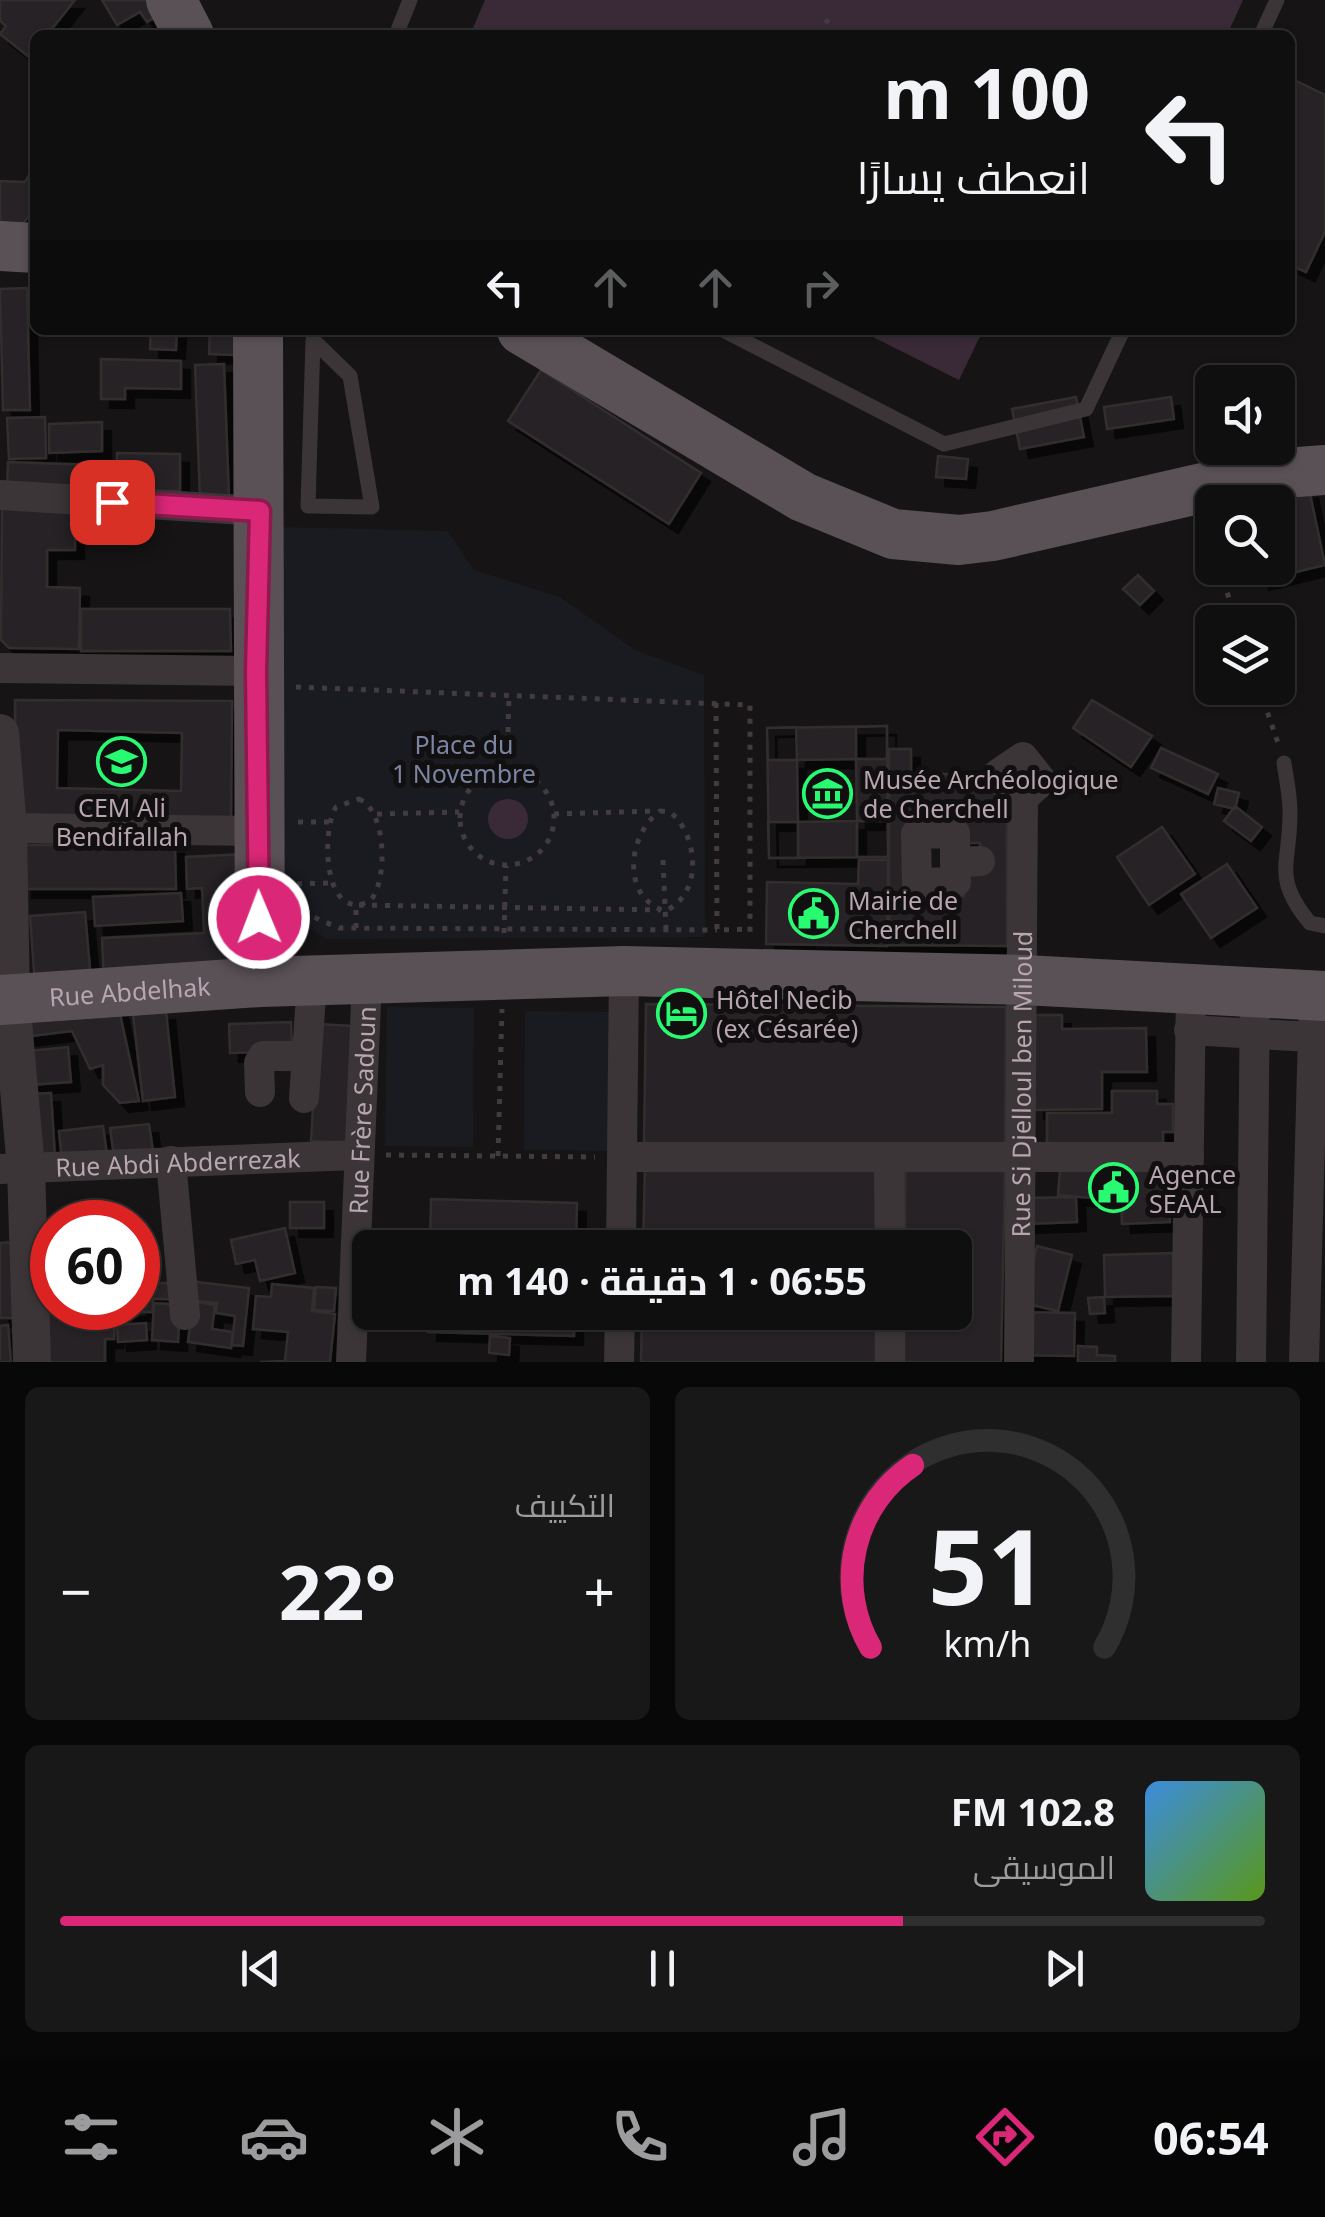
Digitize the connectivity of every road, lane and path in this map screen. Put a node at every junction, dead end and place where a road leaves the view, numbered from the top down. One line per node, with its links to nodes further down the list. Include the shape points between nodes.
1 (171, 0): 5 (main road)
2 (410, 0): 6 (lane)
3 (1277, 0): 8 (lane)
4 (831, 13): 7 (path)
5 (186, 30)
6 (398, 30)
7 (822, 30)
8 (1263, 30)
9 (0, 246): 10 (main road)
10 (30, 248)
11 (259, 335): 17 (main road)
12 (530, 335): 15 (main road, via 802,496 904,536 993,536 1259,475)
13 (733, 335): 14 (lane, via 944,444 1086,409)
14 (1121, 335)
15 (1325, 470)
16 (0, 494): 17 (street)
17 (284, 509): 17 (lane, via 372,507 350,376 313,340); 19 (main road)
18 (0, 668): 19 (street)
19 (274, 679): 20 (path); 33 (main road)
20 (509, 695): 21 (path); 25 (path)
21 (716, 703): 44 (path); 45 (path, via 750,705)
22 (1265, 705): 24 (path)
23 (0, 732): 32 (street)
24 (1284, 763): 41 (lane, via 1291,813 1283,856 1291,900 1310,924)
25 (507, 771): 28 (path, via 475,782); 30 (path, via 539,783)
26 (1023, 808): 48 (street, Rue Si Djelloul ben Miloud, via 991,861)
27 (660, 811): 30 (path); 39 (path, via 640,831 633,854 640,889); 39 (path, via 680,822 693,861 686,890)
28 (459, 812): 29 (path); 30 (path, via 467,845 484,860 506,866 538,855 551,836)
29 (377, 814): 31 (path, via 366,802 350,800 336,807); 38 (path, via 378,889)
30 (554, 814)
31 (330, 822): 33 (path, via 293,822); 36 (path)
32 (8, 828): 33 (street); 51 (street)
33 (275, 834): 40 (main road)
34 (664, 860): 39 (path)
35 (294, 868): 37 (path)
36 (332, 882): 37 (path); 38 (path, via 342,901)
37 (294, 884): 42 (path, via 317,921)
38 (356, 906): 39 (path); 42 (path)
39 (663, 910): 43 (path)
40 (259, 918): 47 (main road, via 313,954); 50 (main road)
41 (1325, 926)
42 (356, 928): 43 (path)
43 (666, 930): 44 (path)
44 (717, 930): 45 (path)
45 (750, 951): 46 (main road, Rue Abdelhak); 48 (main road, Rue Abdelhak)
46 (624, 971): 47 (main road, Rue Abdelhak); 59 (street)
47 (367, 978): 49 (main road, Rue Abdelhak); 58 (street, Rue Frère Sadoun)
48 (1024, 980): 52 (main road, Rue Abdelhak); 62 (street, Rue Si Djelloul ben Miloud)
49 (312, 981): 50 (main road, Rue Abdelhak); 55 (street)
50 (260, 982): 51 (main road, Rue Abdelhak)
51 (6, 999): 64 (street)
52 (1190, 1009): 54 (main road, Rue Abdelhak); 60 (street)
53 (1317, 1010): 54 (main road, Rue Abdelhak); 77 (street)
54 (1254, 1014): 76 (street)
55 (307, 1056): 56 (street, via 263,1056); 57 (street)
56 (260, 1092)
57 (304, 1098)
58 (356, 1154): 59 (path); 63 (street, Rue Abdi Abderrezak); 71 (street, Rue Frère Sadoun)
59 (623, 1157): 61 (street); 65 (street)
60 (1189, 1157): 62 (street); 75 (street)
61 (890, 1158): 62 (street); 66 (street)
62 (1022, 1159): 74 (street, Rue Si Djelloul ben Miloud)
63 (170, 1161): 64 (street, Rue Abdi Abderrezak); 67 (street)
64 (13, 1168): 70 (street)
65 (621, 1230)
66 (890, 1230)
67 (186, 1315)
68 (620, 1330): 72 (street)
69 (890, 1330): 73 (street)
70 (32, 1362)
71 (351, 1362)
72 (619, 1362)
73 (890, 1362)
74 (1019, 1362)
75 (1186, 1362)
76 (1250, 1362)
77 (1304, 1362)

